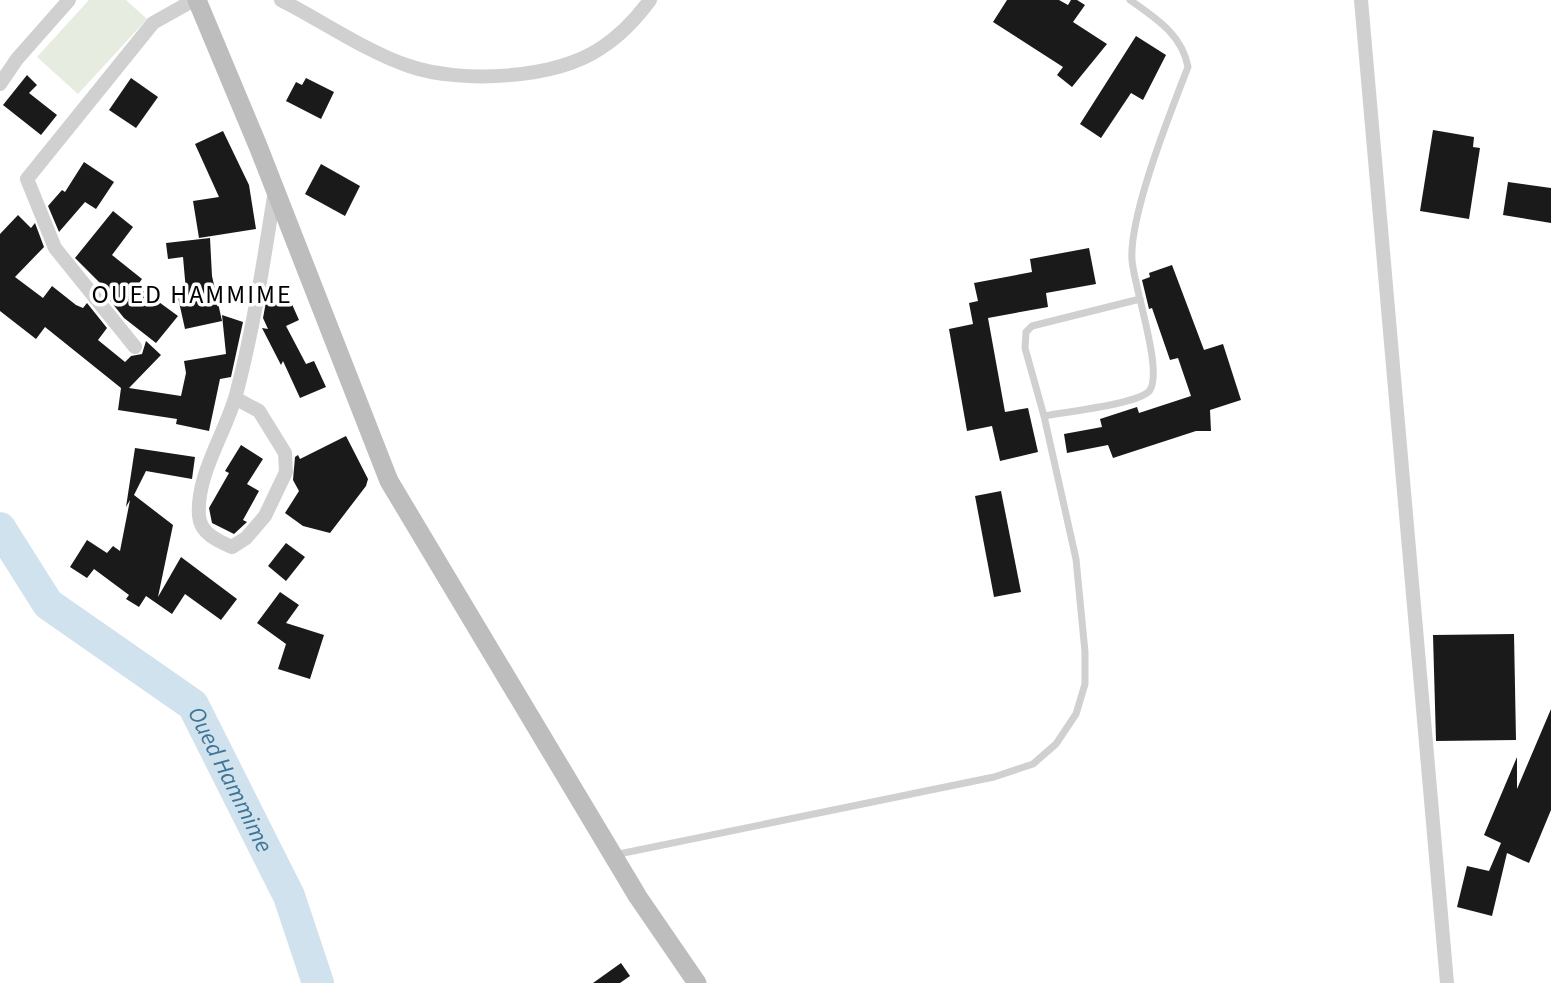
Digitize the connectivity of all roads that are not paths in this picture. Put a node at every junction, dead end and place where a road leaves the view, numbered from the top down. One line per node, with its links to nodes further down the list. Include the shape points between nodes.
1 (69, 0): 7 (street)
2 (195, 0): 8 (main road); 10 (street, via 153,23 27,178 55,248)
3 (281, 0): 4 (street, via 410,67 474,79 540,72 599,50 633,23)
4 (650, 0)
5 (1130, 0): 9 (lane, via 1176,37 1188,66 1134,229 1132,259)
6 (1361, 0): 15 (street)
7 (0, 84)
8 (275, 189): 11 (street, via 253,325); 13 (main road, via 389,481)
9 (1140, 299): 12 (lane, via 1154,366 1149,392); 12 (lane, via 1032,326 1026,332 1025,348)
10 (135, 347)
11 (235, 398): 11 (street, via 199,495 199,520 213,539 232,547 265,516 286,471 285,453 259,411)
12 (1044, 416): 13 (lane, via 1076,559 1085,652 1085,684 1076,714 1056,744 1033,764 994,777)
13 (613, 855): 14 (main road)
14 (697, 983)
15 (1447, 983)

